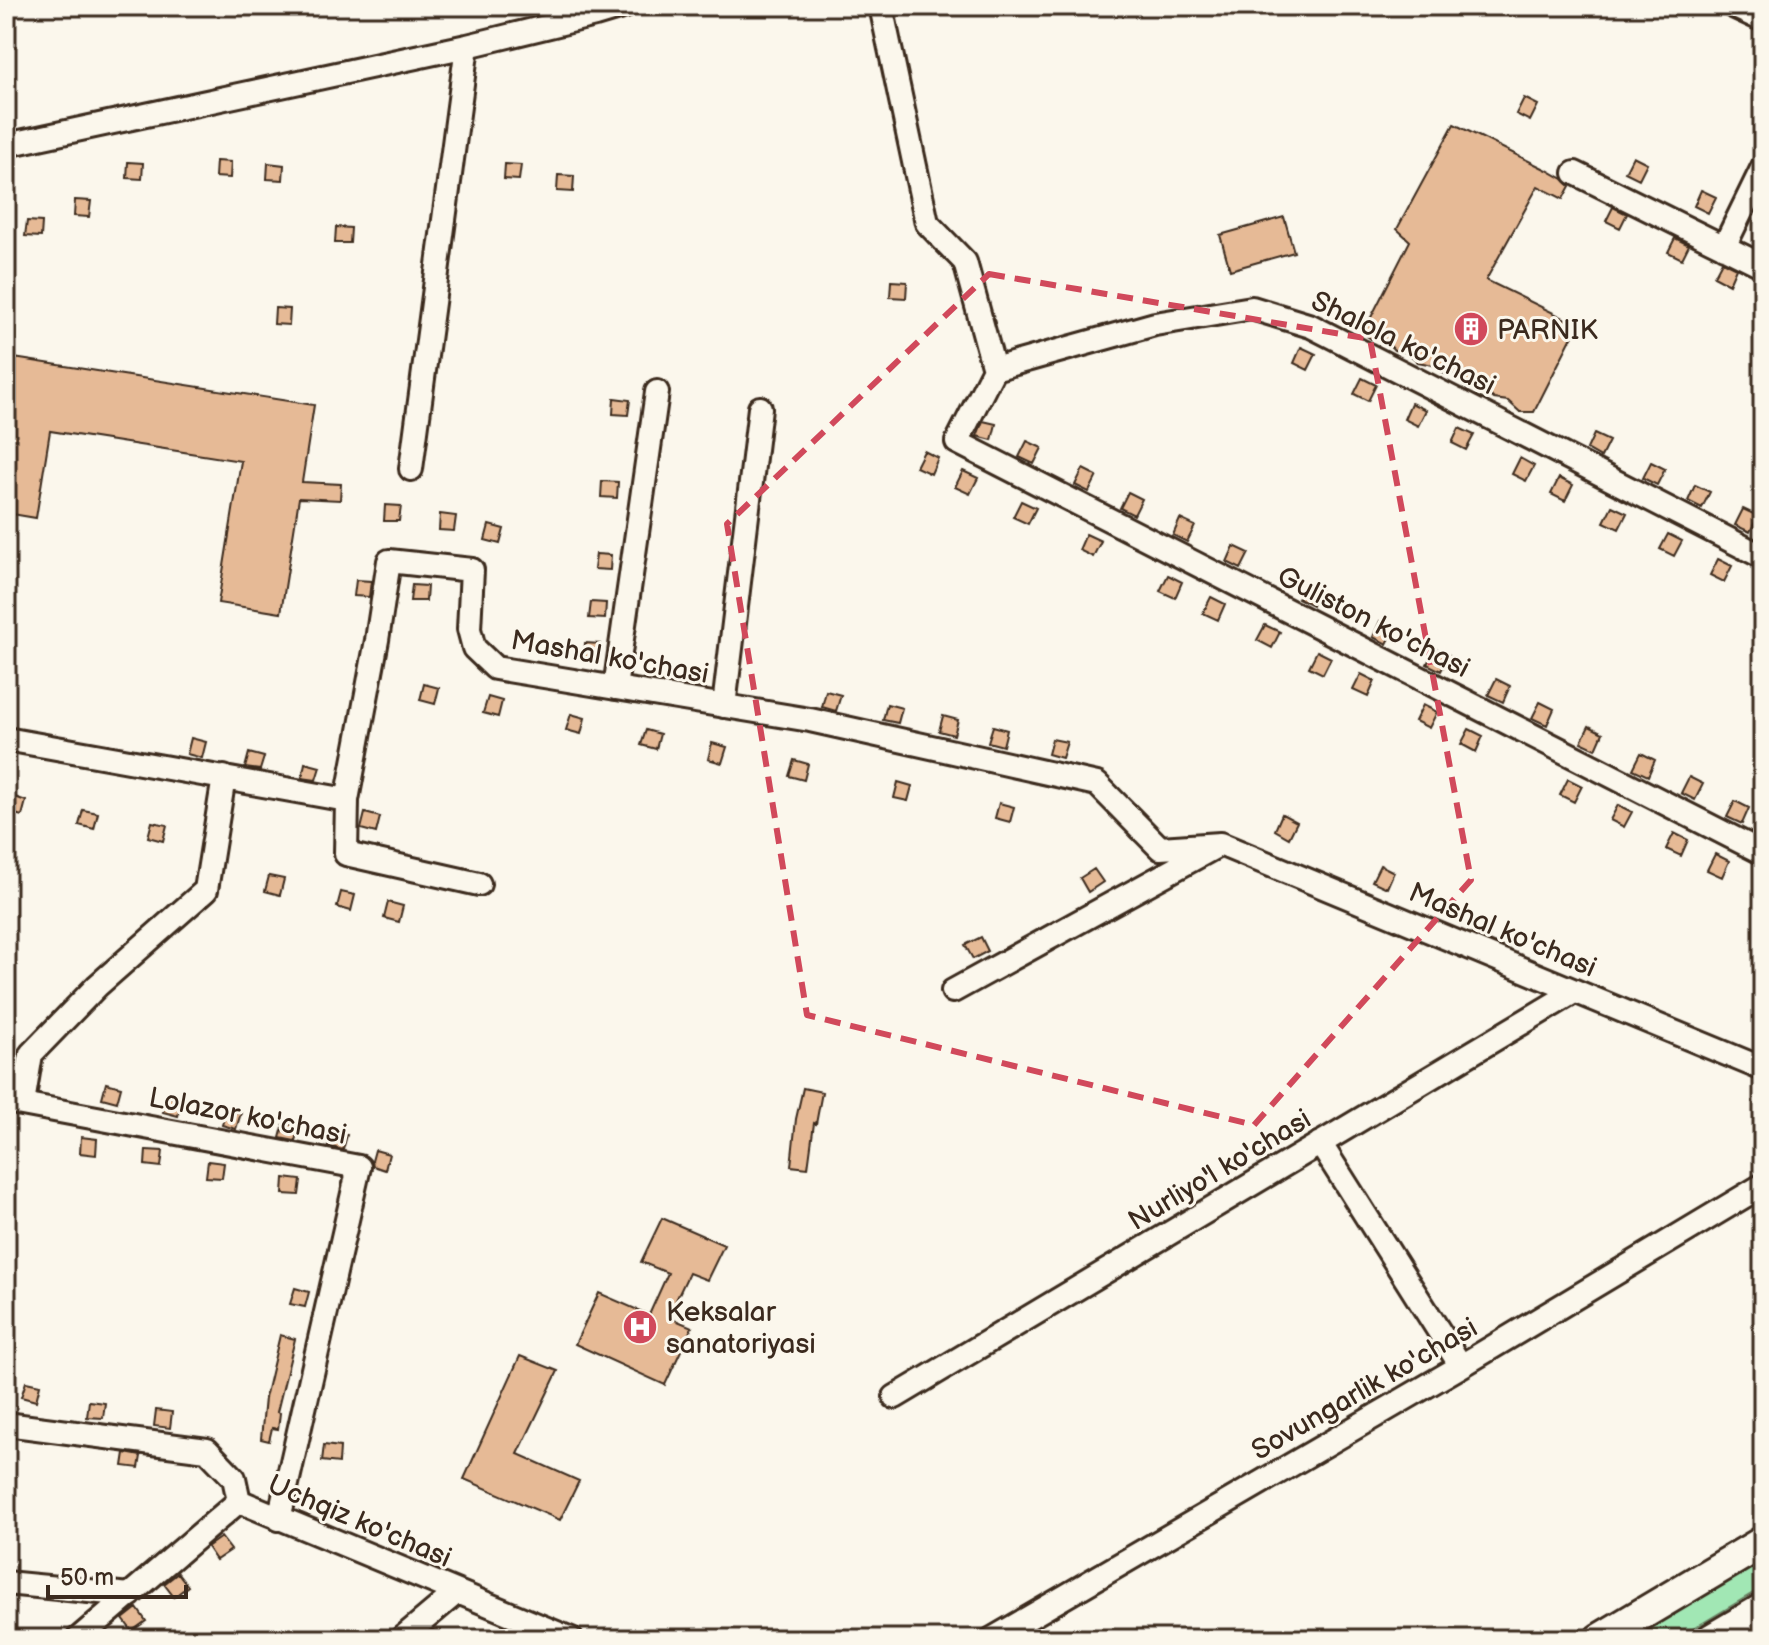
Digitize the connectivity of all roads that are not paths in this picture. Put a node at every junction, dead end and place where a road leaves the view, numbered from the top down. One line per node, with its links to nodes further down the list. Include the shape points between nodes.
1 (625, 6): 5 (street)
2 (881, 6): 11 (street, via 927,223 965,262)
3 (1733, 6): 4 (street)
4 (1763, 20)
5 (467, 46): 6 (street); 14 (street)
6 (6, 145)
7 (1763, 167): 9 (street)
8 (1575, 173): 9 (street)
9 (1724, 247): 10 (street)
10 (1763, 266)
11 (994, 369): 15 (street, Shalola ko'chasi, via 1155,324 1252,308 1311,326); 22 (street, Guliston ko'chasi, via 957,442)
12 (657, 392): 16 (street)
13 (760, 408): 17 (street)
14 (411, 469)
15 (1763, 557)
16 (615, 688): 17 (street, Mashal ko'chasi); 20 (street, Mashal ko'chasi, via 495,668 474,648 469,629 472,570 389,561)
17 (724, 706): 21 (street, Mashal ko'chasi, via 1097,784 1160,848)
18 (6, 739): 19 (street)
19 (224, 777): 20 (street); 27 (street, via 206,890 97,986 31,1054)
20 (347, 800): 23 (street, via 346,854)
21 (1220, 844): 24 (street); 25 (street, Mashal ko'chasi)
22 (1763, 853)
23 (479, 884)
24 (953, 991)
25 (1574, 992): 26 (street, Mashal ko'chasi); 28 (street, Nurliyo'l ko'chasi)
26 (1763, 1069)
27 (15, 1102): 34 (street, Lolazor ko'chasi, via 359,1167)
28 (1320, 1143): 30 (street); 31 (street, Nurliyo'l ko'chasi)
29 (1763, 1185): 30 (street, Sovungarlik ko'chasi)
30 (1461, 1366): 43 (street, Sovungarlik ko'chasi)
31 (895, 1397)
32 (6, 1424): 33 (street, Uchqiz ko'chasi, via 207,1450 234,1478)
33 (239, 1501): 34 (street, Uchqiz ko'chasi); 38 (street)
34 (279, 1519): 37 (street, Uchqiz ko'chasi)
35 (1763, 1542): 44 (main road)
36 (6, 1583): 38 (street)
37 (457, 1592): 41 (street); 42 (street, Uchqiz ko'chasi)
38 (130, 1595): 40 (street)
39 (1763, 1609): 45 (main road)
40 (78, 1639)
41 (401, 1639)
42 (571, 1639)
43 (992, 1639)
44 (1600, 1639)
45 (1712, 1639)

